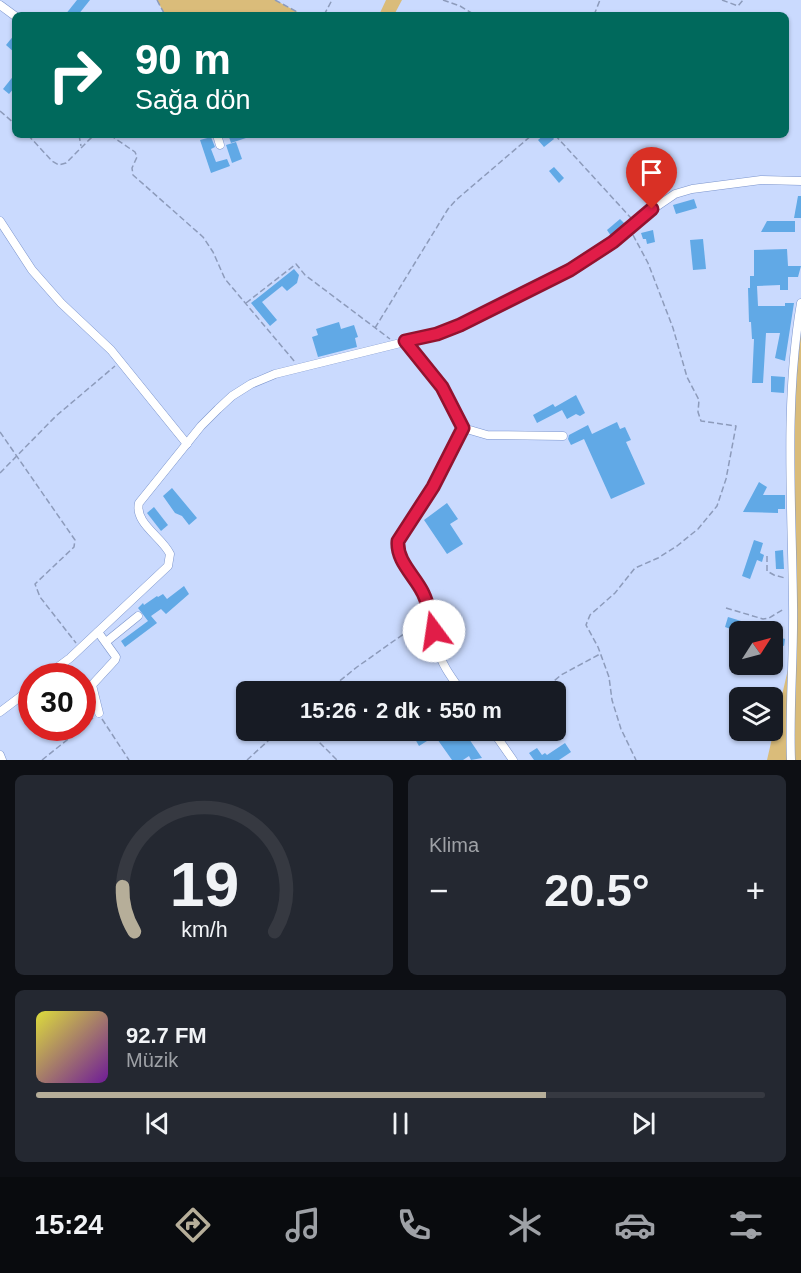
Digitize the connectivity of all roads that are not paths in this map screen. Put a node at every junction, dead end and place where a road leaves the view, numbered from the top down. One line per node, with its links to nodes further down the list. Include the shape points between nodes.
1 (218, 138): 2 (street)
2 (220, 145)
3 (801, 181): 6 (street, via 761,180 683,191 570,270 437,334)
4 (0, 221): 9 (street, via 39,280 101,340)
5 (801, 303): 22 (street, via 791,383)
6 (405, 341): 7 (street, via 442,387); 9 (street, via 251,384 232,396)
7 (463, 428): 8 (street, via 486,435); 14 (street, via 433,487 398,541 401,558 423,592 443,664)
8 (563, 436)
9 (187, 444): 11 (street, via 138,509 168,549 168,566)
10 (138, 616): 12 (street)
11 (98, 632): 12 (street); 13 (street)
12 (106, 642): 17 (street, via 116,658 92,685)
13 (62, 663)
14 (455, 681)
15 (18, 698): 16 (street)
16 (0, 712)
17 (99, 713)
18 (500, 741): 21 (street)
19 (0, 755): 20 (street)
20 (3, 760)
21 (513, 760)
22 (791, 760)

